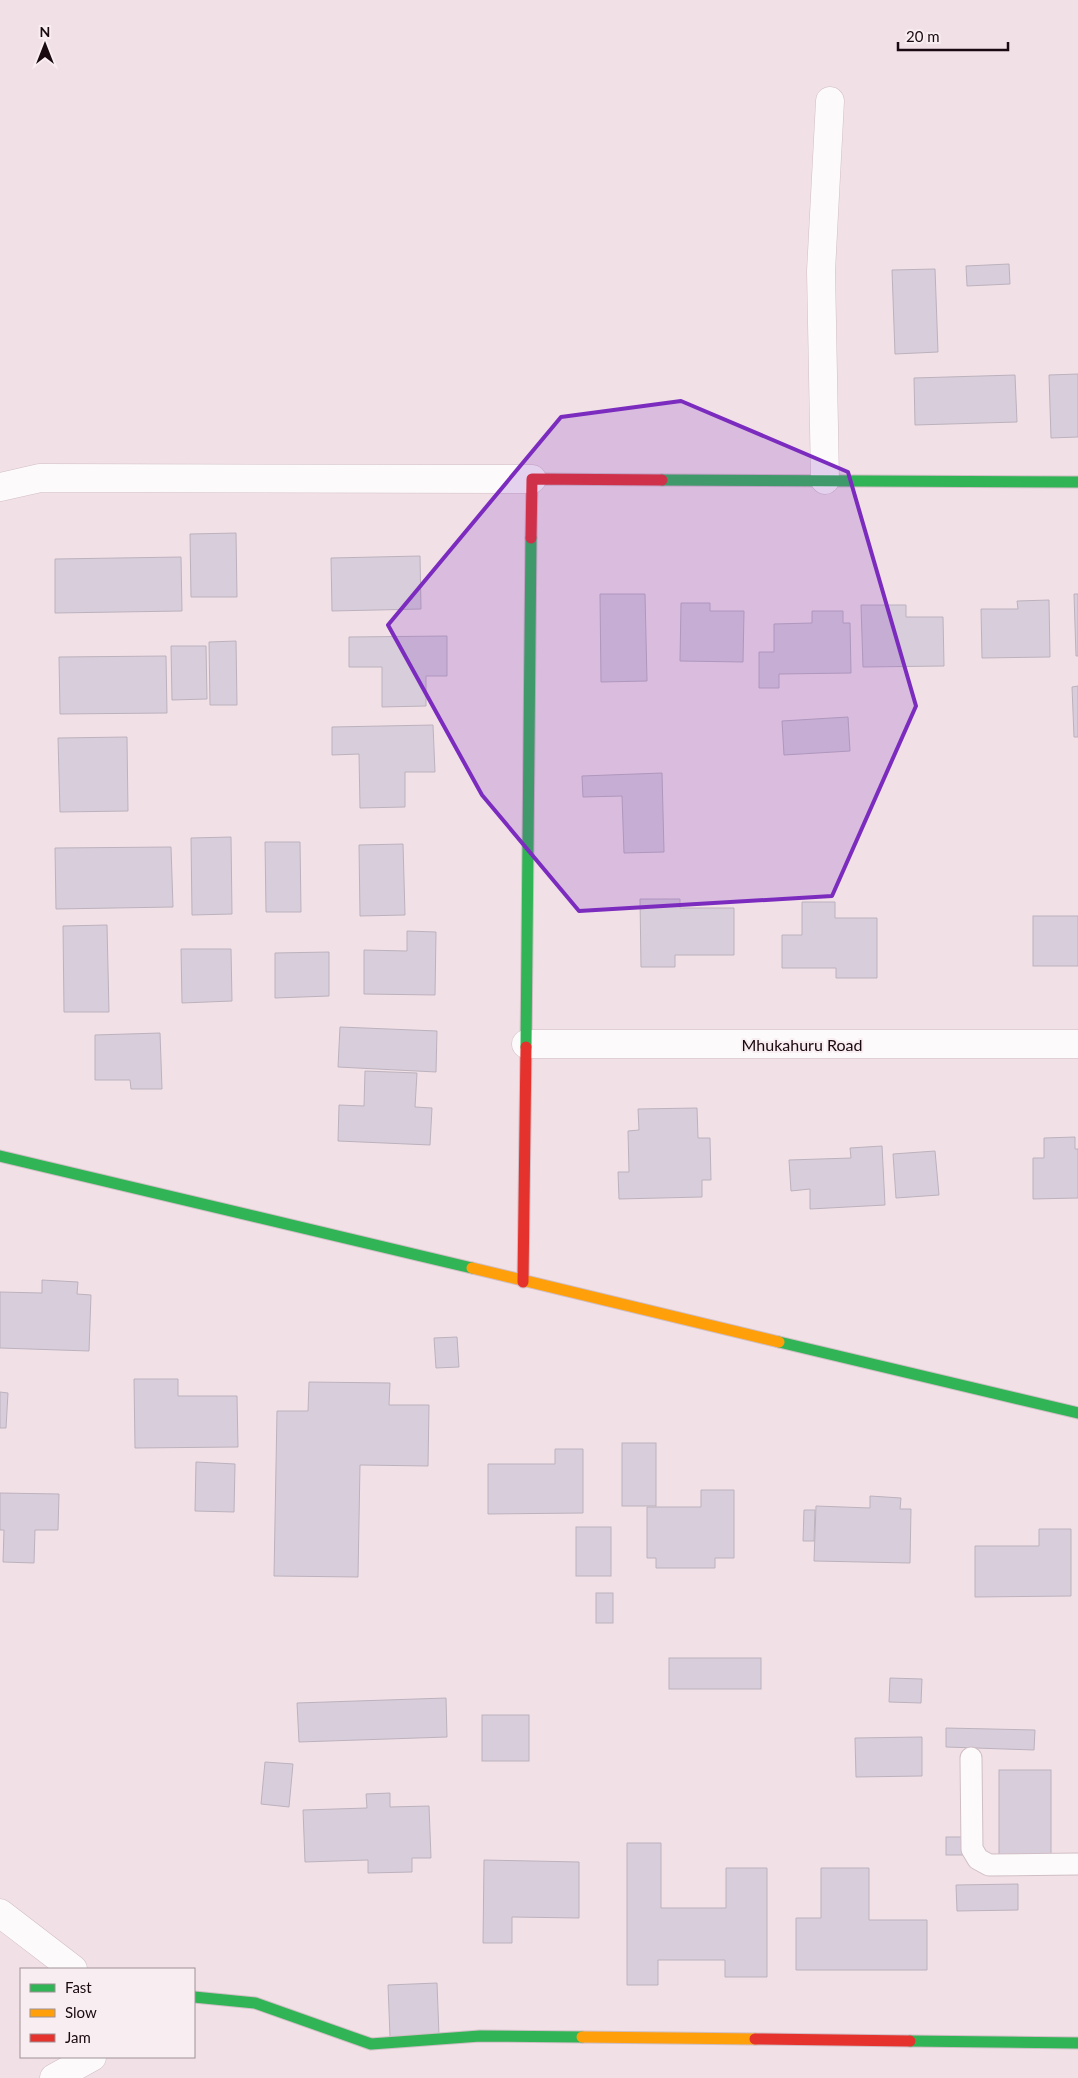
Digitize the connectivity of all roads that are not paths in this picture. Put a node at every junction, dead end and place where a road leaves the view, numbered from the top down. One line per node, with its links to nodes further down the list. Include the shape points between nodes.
1 (830, 101): 3 (street, via 821,271)
2 (532, 479): 3 (street); 5 (street, via 40,478); 6 (street)
3 (826, 480): 4 (street)
4 (1078, 482)
5 (0, 487)
6 (526, 1044): 7 (street, Mhukahuru Road); 9 (street)
7 (1078, 1044)
8 (0, 1156): 9 (street)
9 (523, 1282): 10 (street)
10 (1078, 1413)
11 (971, 1758): 12 (lane, via 972,1849 978,1859 989,1865)
12 (1078, 1864)
13 (0, 1913): 14 (street)
14 (72, 1968)
15 (195, 1997): 16 (street, via 255,2003 371,2044 480,2036)
16 (1078, 2043)
17 (90, 2058): 18 (street)
18 (54, 2078)

